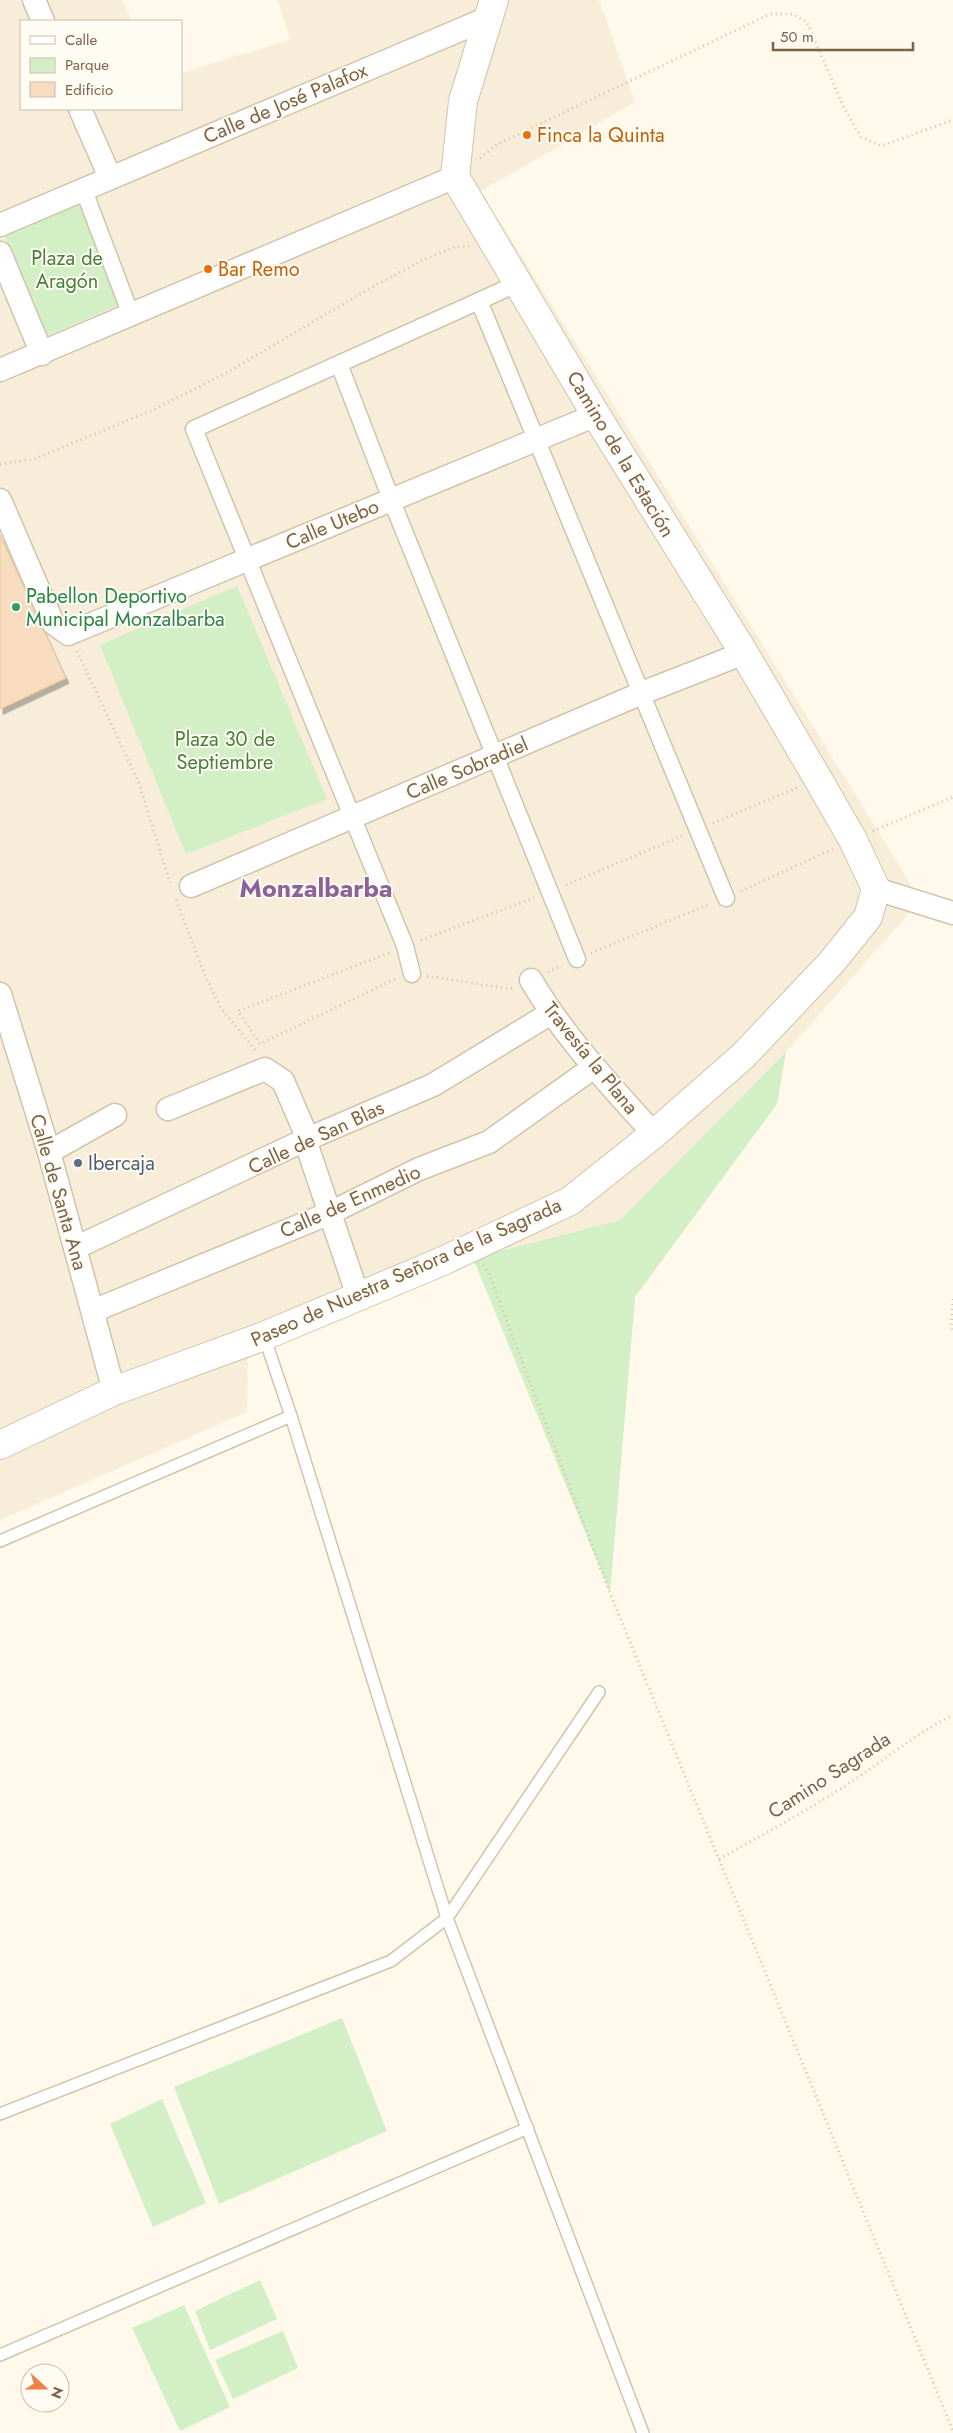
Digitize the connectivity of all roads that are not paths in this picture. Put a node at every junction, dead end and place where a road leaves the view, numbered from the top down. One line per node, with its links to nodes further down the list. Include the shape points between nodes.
1 (34, 0): 3 (street)
2 (491, 9): 5 (street, Calle de José Palafox); 6 (street, via 463,100)
3 (43, 20)
4 (80, 110): 5 (street)
5 (110, 177): 7 (street, Calle de José Palafox)
6 (456, 177): 10 (street, Camino de la Estación); 12 (street)
7 (83, 188): 8 (street); 12 (street)
8 (0, 225)
9 (0, 253): 13 (street)
10 (518, 283): 11 (street); 16 (street, Camino de la Estación)
11 (479, 301): 14 (street); 17 (street)
12 (131, 315): 13 (street)
13 (42, 354): 15 (street)
14 (340, 364): 18 (street); 20 (street, via 194,429)
15 (0, 370)
16 (596, 415): 17 (street, Calle Utebo); 21 (street, Camino de la Estación)
17 (537, 439): 18 (street, Calle Utebo); 22 (street)
18 (392, 499): 20 (street, Calle Utebo); 23 (street)
19 (0, 500): 20 (street, Calle Utebo, via 53,623 68,634)
20 (247, 560): 24 (street)
21 (744, 653): 22 (street, Calle Sobradiel); 26 (street, Camino de la Estación, via 853,840)
22 (642, 693): 23 (street, Calle Sobradiel); 27 (street)
23 (494, 756): 24 (street, Calle Sobradiel); 29 (street)
24 (352, 817): 25 (street, Calle Sobradiel); 30 (street, via 405,946)
25 (191, 886)
26 (876, 889): 28 (street); 37 (street, Paseo de Nuestra Señora de la Sagrada, via 868,917 831,963 742,1056)
27 (726, 898)
28 (953, 913)
29 (577, 959)
30 (412, 974)
31 (531, 980): 33 (street, Travesía la Plana)
32 (0, 994): 39 (street, Calle de Santa Ana)
33 (551, 1013): 34 (street, Travesía la Plana); 38 (street, Calle de San Blas, via 433,1085)
34 (594, 1067): 37 (street, Travesía la Plana); 40 (street, Calle de Enmedio, via 489,1142 419,1169)
35 (168, 1109): 38 (street, via 265,1069 283,1081)
36 (115, 1115): 39 (street)
37 (654, 1134): 42 (street, Paseo de Nuestra Señora de la Sagrada, via 570,1201)
38 (307, 1139): 40 (street); 41 (street, Calle de San Blas)
39 (49, 1152): 41 (street, Calle de Santa Ana)
40 (330, 1213): 42 (street); 43 (street, Calle de Enmedio)
41 (75, 1248): 43 (street, Calle de Santa Ana)
42 (358, 1296): 44 (street, Paseo de Nuestra Señora de la Sagrada)
43 (93, 1311): 45 (street, Calle de Santa Ana)
44 (264, 1336): 45 (street, Paseo de Nuestra Señora de la Sagrada); 46 (lane)
45 (114, 1391): 47 (street, Paseo de Nuestra Señora de la Sagrada)
46 (291, 1416): 48 (lane); 50 (lane)
47 (0, 1445)
48 (0, 1541)
49 (599, 1692): 50 (lane)
50 (447, 1918): 51 (lane, via 391,1961); 52 (lane)
51 (0, 2114)
52 (528, 2128): 53 (lane); 54 (lane)
53 (0, 2355)
54 (643, 2433)

